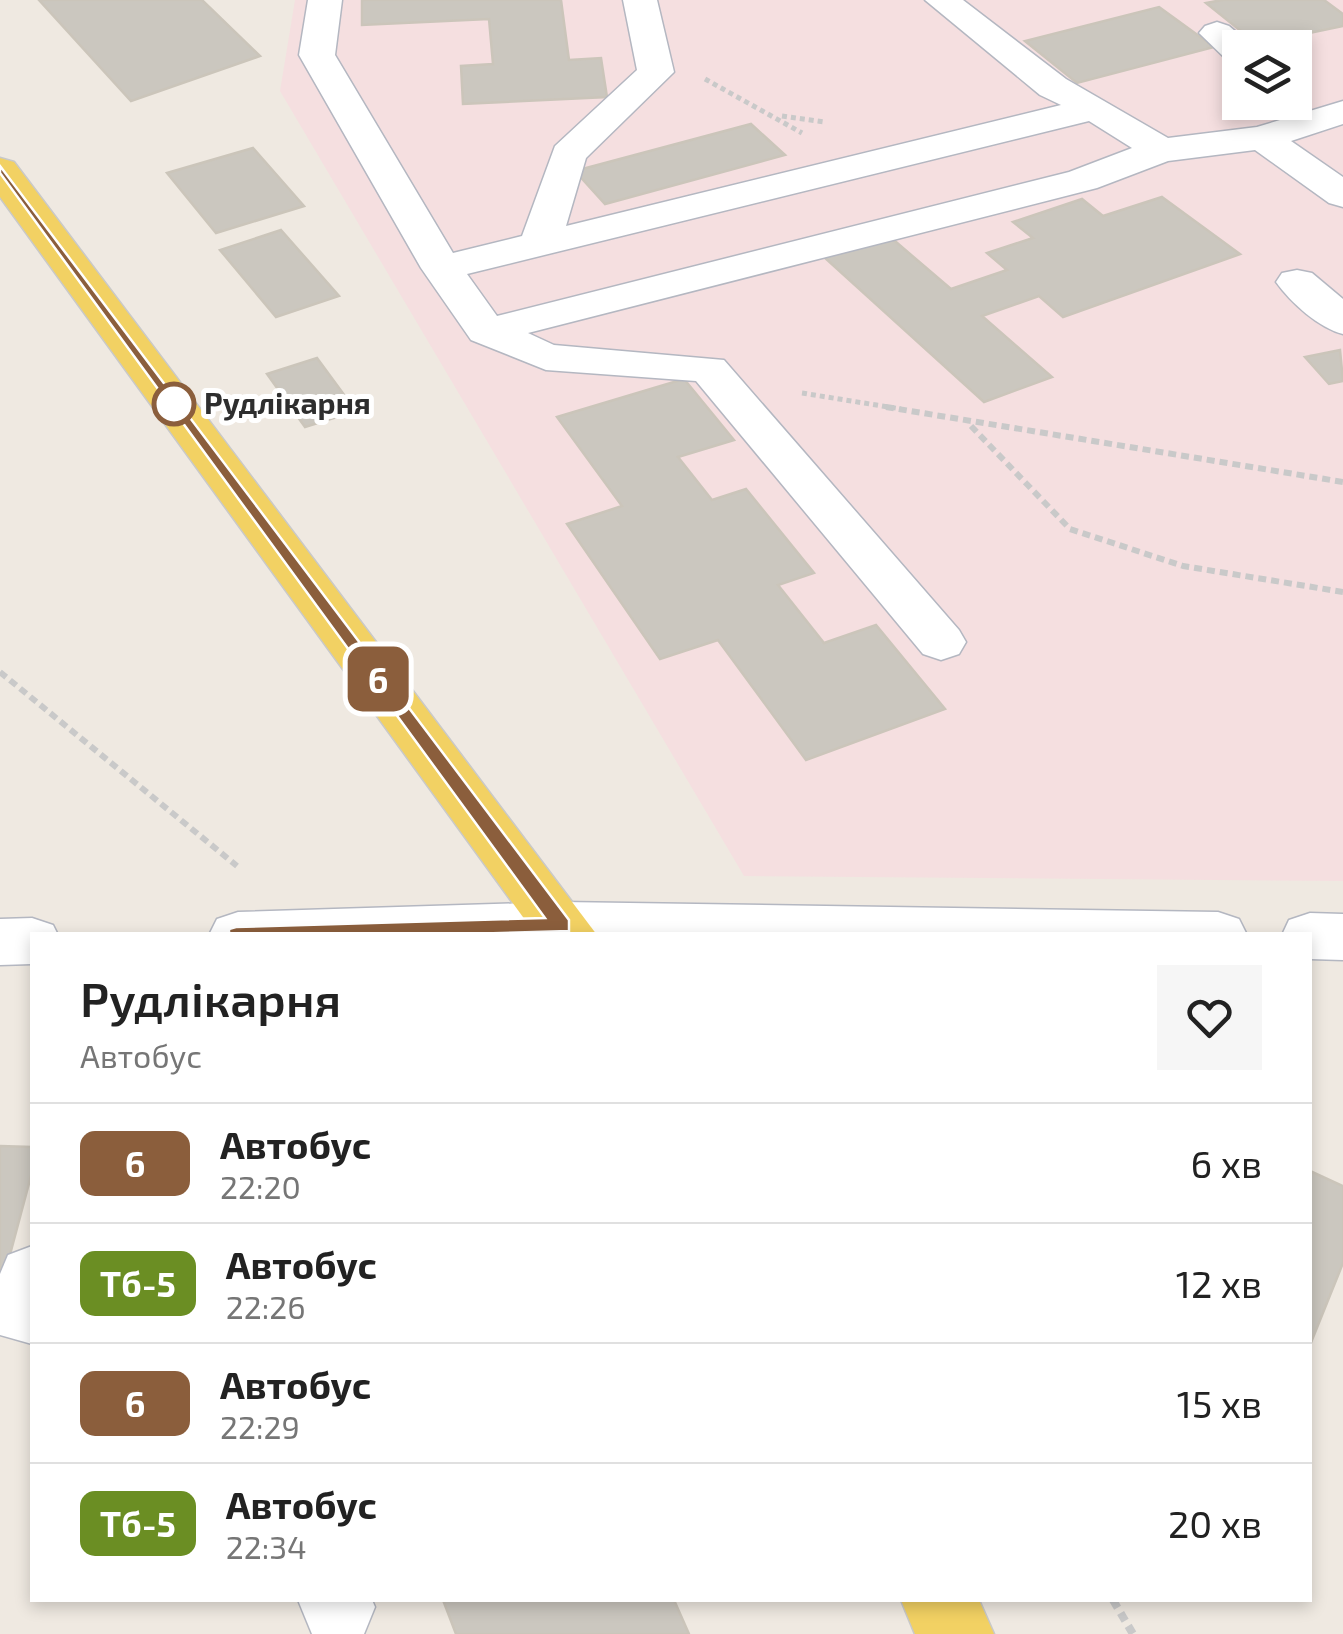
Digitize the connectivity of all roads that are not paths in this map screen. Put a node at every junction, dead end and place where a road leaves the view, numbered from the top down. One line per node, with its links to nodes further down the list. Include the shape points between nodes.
1 (325, 0): 11 (street, via 317,55)
2 (640, 0): 10 (street, via 656,72 568,154)
3 (942, 0): 4 (street, via 1054,87)
4 (1094, 108): 7 (street); 10 (street)
5 (1320, 109): 6 (street)
6 (1262, 138): 7 (street); 9 (street)
7 (1161, 150): 14 (street, via 1083,180)
8 (0, 170): 16 (main road)
9 (1343, 195)
10 (540, 244): 11 (street)
11 (442, 268): 14 (street)
12 (1297, 282): 13 (street)
13 (1343, 321)
14 (486, 331): 15 (street, via 546,357 709,369)
15 (941, 642)
16 (565, 930): 17 (street); 18 (street)
17 (434, 932)
18 (826, 932)
19 (1312, 936): 20 (street)
20 (1343, 937)
21 (30, 941): 22 (street)
22 (0, 942)
23 (30, 1286): 24 (street, via 24,1313)
24 (30, 1313)
25 (939, 1602): 26 (main road)
26 (956, 1634)

